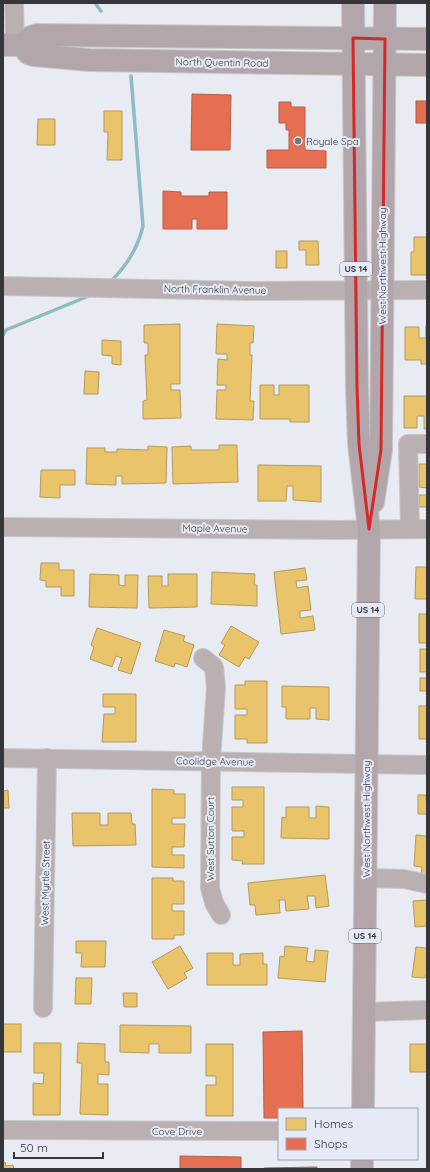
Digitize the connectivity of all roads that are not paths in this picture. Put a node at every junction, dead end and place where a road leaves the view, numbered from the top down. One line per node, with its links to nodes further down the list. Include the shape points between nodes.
1 (14, 3): 7 (street)
2 (353, 3): 4 (main road, West Northwest Highway / US 14)
3 (385, 3): 5 (main road, West Northwest Highway / US 14)
4 (353, 38): 5 (main road); 7 (main road, via 37,34); 8 (main road, West Northwest Highway / US 14)
5 (385, 39): 6 (main road); 9 (main road, West Northwest Highway / US 14)
6 (427, 39)
7 (14, 45): 8 (main road, North Quentin Road, via 34,56 90,60)
8 (353, 64): 9 (main road, North Quentin Road); 12 (main road, West Northwest Highway / US 14)
9 (384, 64): 10 (main road, North Quentin Road); 13 (main road, West Northwest Highway / US 14)
10 (427, 64)
11 (3, 286): 12 (street, North Franklin Avenue, via 250,291)
12 (356, 290): 13 (street, North Franklin Avenue); 17 (main road, West Northwest Highway / US 14, via 359,444)
13 (383, 290): 14 (street, North Franklin Avenue); 17 (main road, West Northwest Highway / US 14, via 381,450)
14 (427, 290)
15 (427, 444): 18 (street, via 408,444)
16 (3, 527): 17 (street, Maple Avenue)
17 (369, 529): 18 (street, Maple Avenue); 23 (main road, West Northwest Highway / US 14)
18 (419, 529)
19 (203, 658): 22 (street, West Sutton Court, via 214,667 216,687)
20 (3, 758): 21 (street, Coolidge Avenue)
21 (47, 758): 22 (street, Coolidge Avenue); 28 (street, West Myrtle Street)
22 (211, 760): 23 (street, Coolidge Avenue); 27 (street, West Sutton Court, via 210,888 214,903)
23 (367, 763): 24 (street, Coolidge Avenue); 25 (main road, West Northwest Highway / US 14)
24 (427, 765)
25 (366, 878): 26 (street, via 404,879); 30 (main road, West Northwest Highway / US 14)
26 (427, 884)
27 (221, 914)
28 (43, 1008)
29 (427, 1010): 30 (street)
30 (365, 1012): 31 (main road, West Northwest Highway / US 14)
31 (363, 1108)
32 (3, 1130): 33 (street, Cove Drive)
33 (278, 1131)

